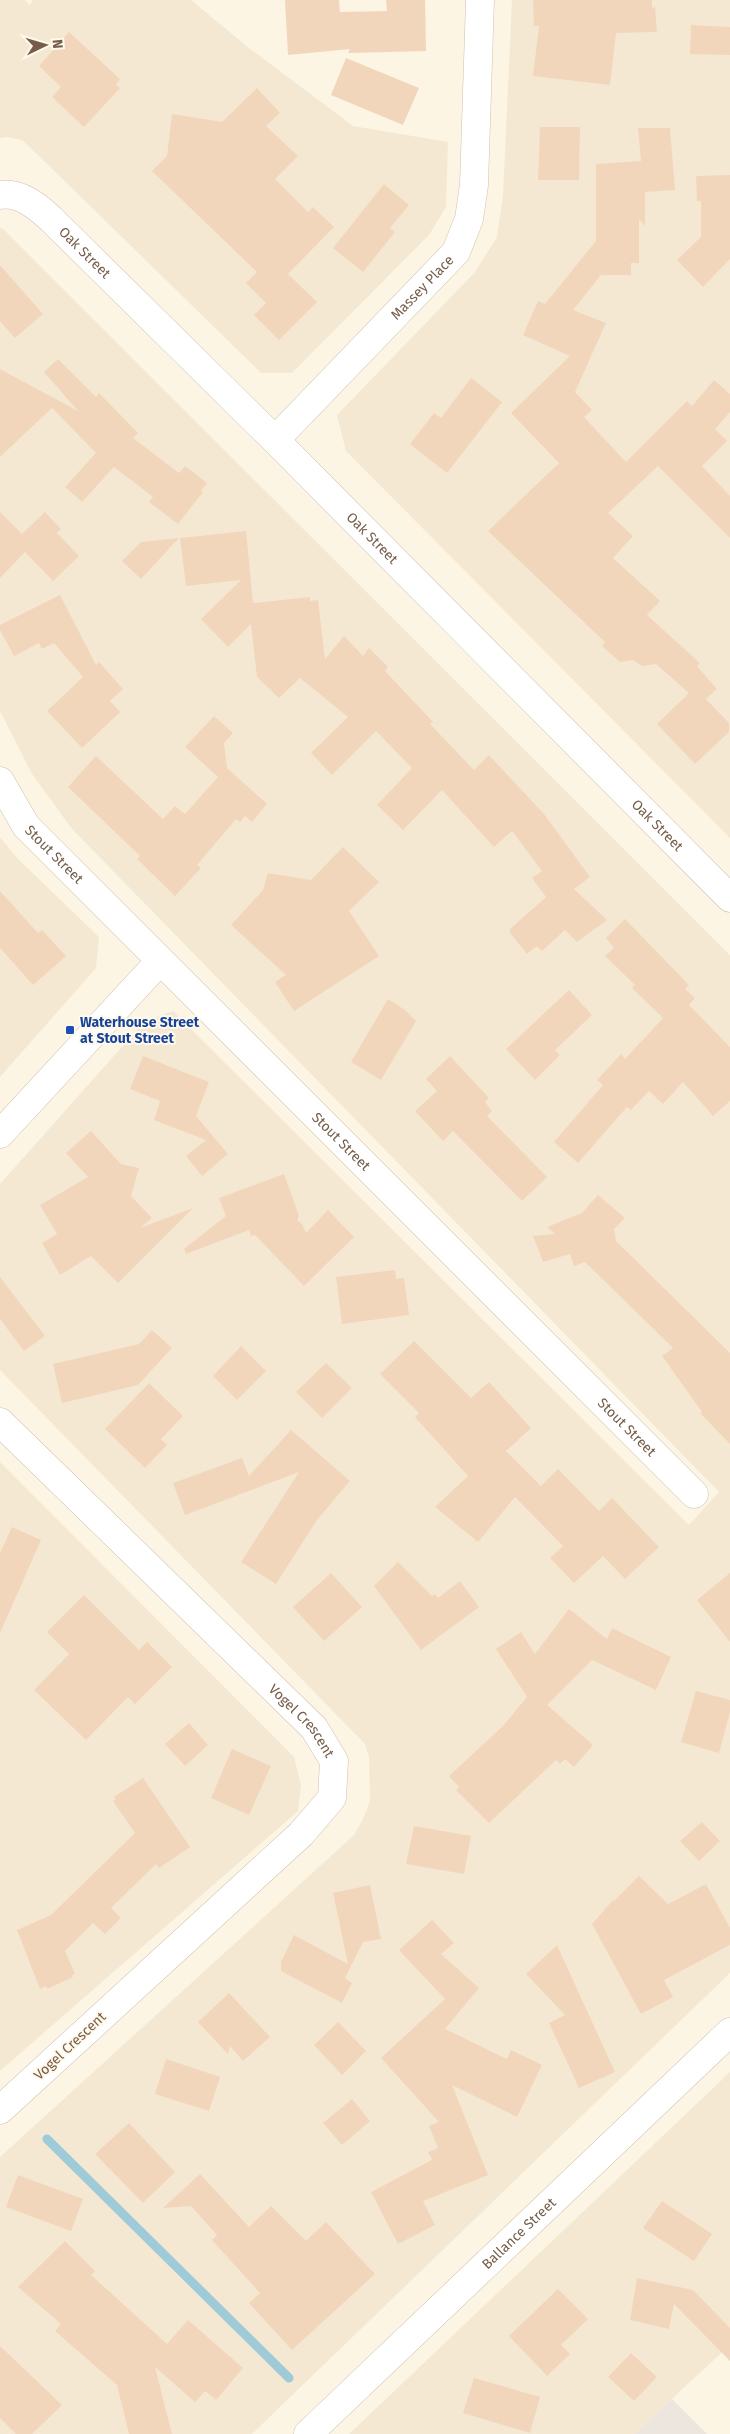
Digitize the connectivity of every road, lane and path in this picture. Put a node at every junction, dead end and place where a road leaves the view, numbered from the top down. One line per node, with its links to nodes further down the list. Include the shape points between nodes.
1 (480, 0): 3 (street, Massey Place, via 474,185 469,219 456,252)
2 (2, 195): 3 (street, Oak Street, via 20,197 51,219)
3 (275, 440): 5 (street, Oak Street)
4 (0, 781): 6 (street, Stout Street, via 26,826)
5 (730, 898)
6 (160, 961): 7 (street); 9 (street, Stout Street)
7 (0, 1134)
8 (0, 1422): 11 (street, Vogel Crescent, via 314,1728 334,1761 332,1798 301,1834)
9 (694, 1494)
10 (730, 2032): 12 (street, Ballance Street)
11 (0, 2110)
12 (308, 2434)

